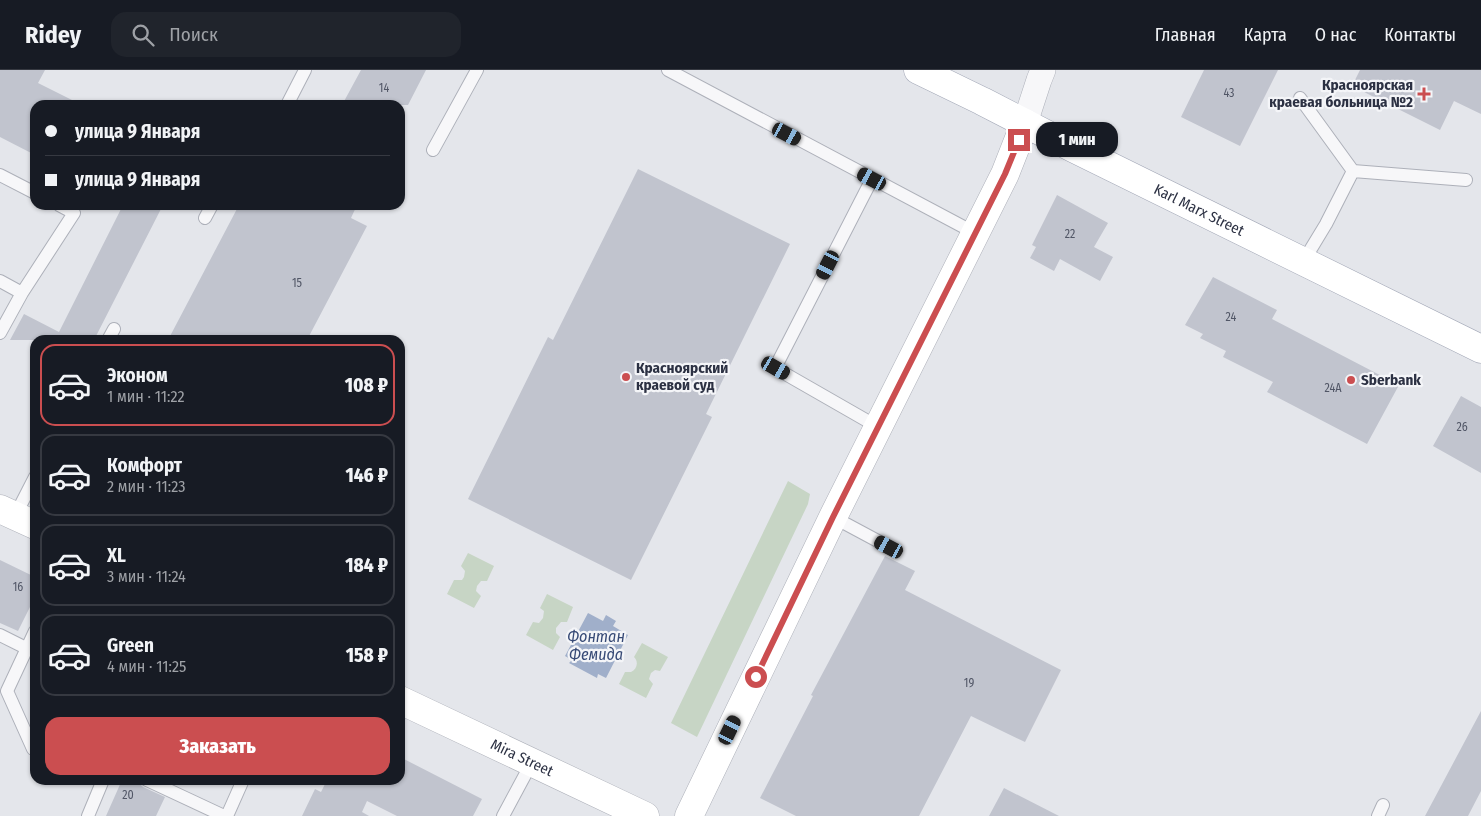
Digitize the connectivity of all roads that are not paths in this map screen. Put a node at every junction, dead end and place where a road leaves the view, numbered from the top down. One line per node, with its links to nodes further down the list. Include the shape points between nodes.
1 (305, 70): 7 (lane)
2 (476, 70): 9 (lane)
3 (668, 70): 12 (lane)
4 (918, 70): 8 (main road, Karl Marx Street)
5 (1044, 70): 8 (street)
6 (1300, 98): 10 (lane)
7 (290, 100)
8 (1025, 123): 18 (main road, via 1005,174); 19 (main road, Karl Marx Street)
9 (433, 150)
10 (1353, 171): 13 (lane); 19 (lane)
11 (0, 175): 14 (lane)
12 (872, 179): 18 (lane); 24 (lane, via 776,368)
13 (1466, 180)
14 (30, 190)
15 (68, 210): 21 (lane, via 74,213)
16 (209, 210): 17 (lane)
17 (205, 218)
18 (975, 233): 24 (main road)
19 (1303, 262): 23 (main road, Karl Marx Street)
20 (0, 281): 21 (lane)
21 (22, 293): 22 (lane)
22 (0, 333)
23 (1481, 349)
24 (878, 427): 27 (main road)
25 (30, 488): 26 (lane)
26 (17, 517)
27 (833, 517): 28 (lane); 43 (main road)
28 (889, 547)
29 (0, 635): 31 (lane)
30 (30, 640): 31 (lane)
31 (26, 648): 32 (lane)
32 (3, 689): 34 (lane)
33 (405, 702): 35 (main road, Mira Street)
34 (30, 743)
35 (532, 762): 41 (lane); 42 (main road, Mira Street)
36 (101, 785): 39 (lane)
37 (158, 785): 40 (lane)
38 (240, 785): 40 (lane)
39 (88, 816)
40 (225, 816)
41 (502, 816)
42 (645, 816)
43 (689, 816)

